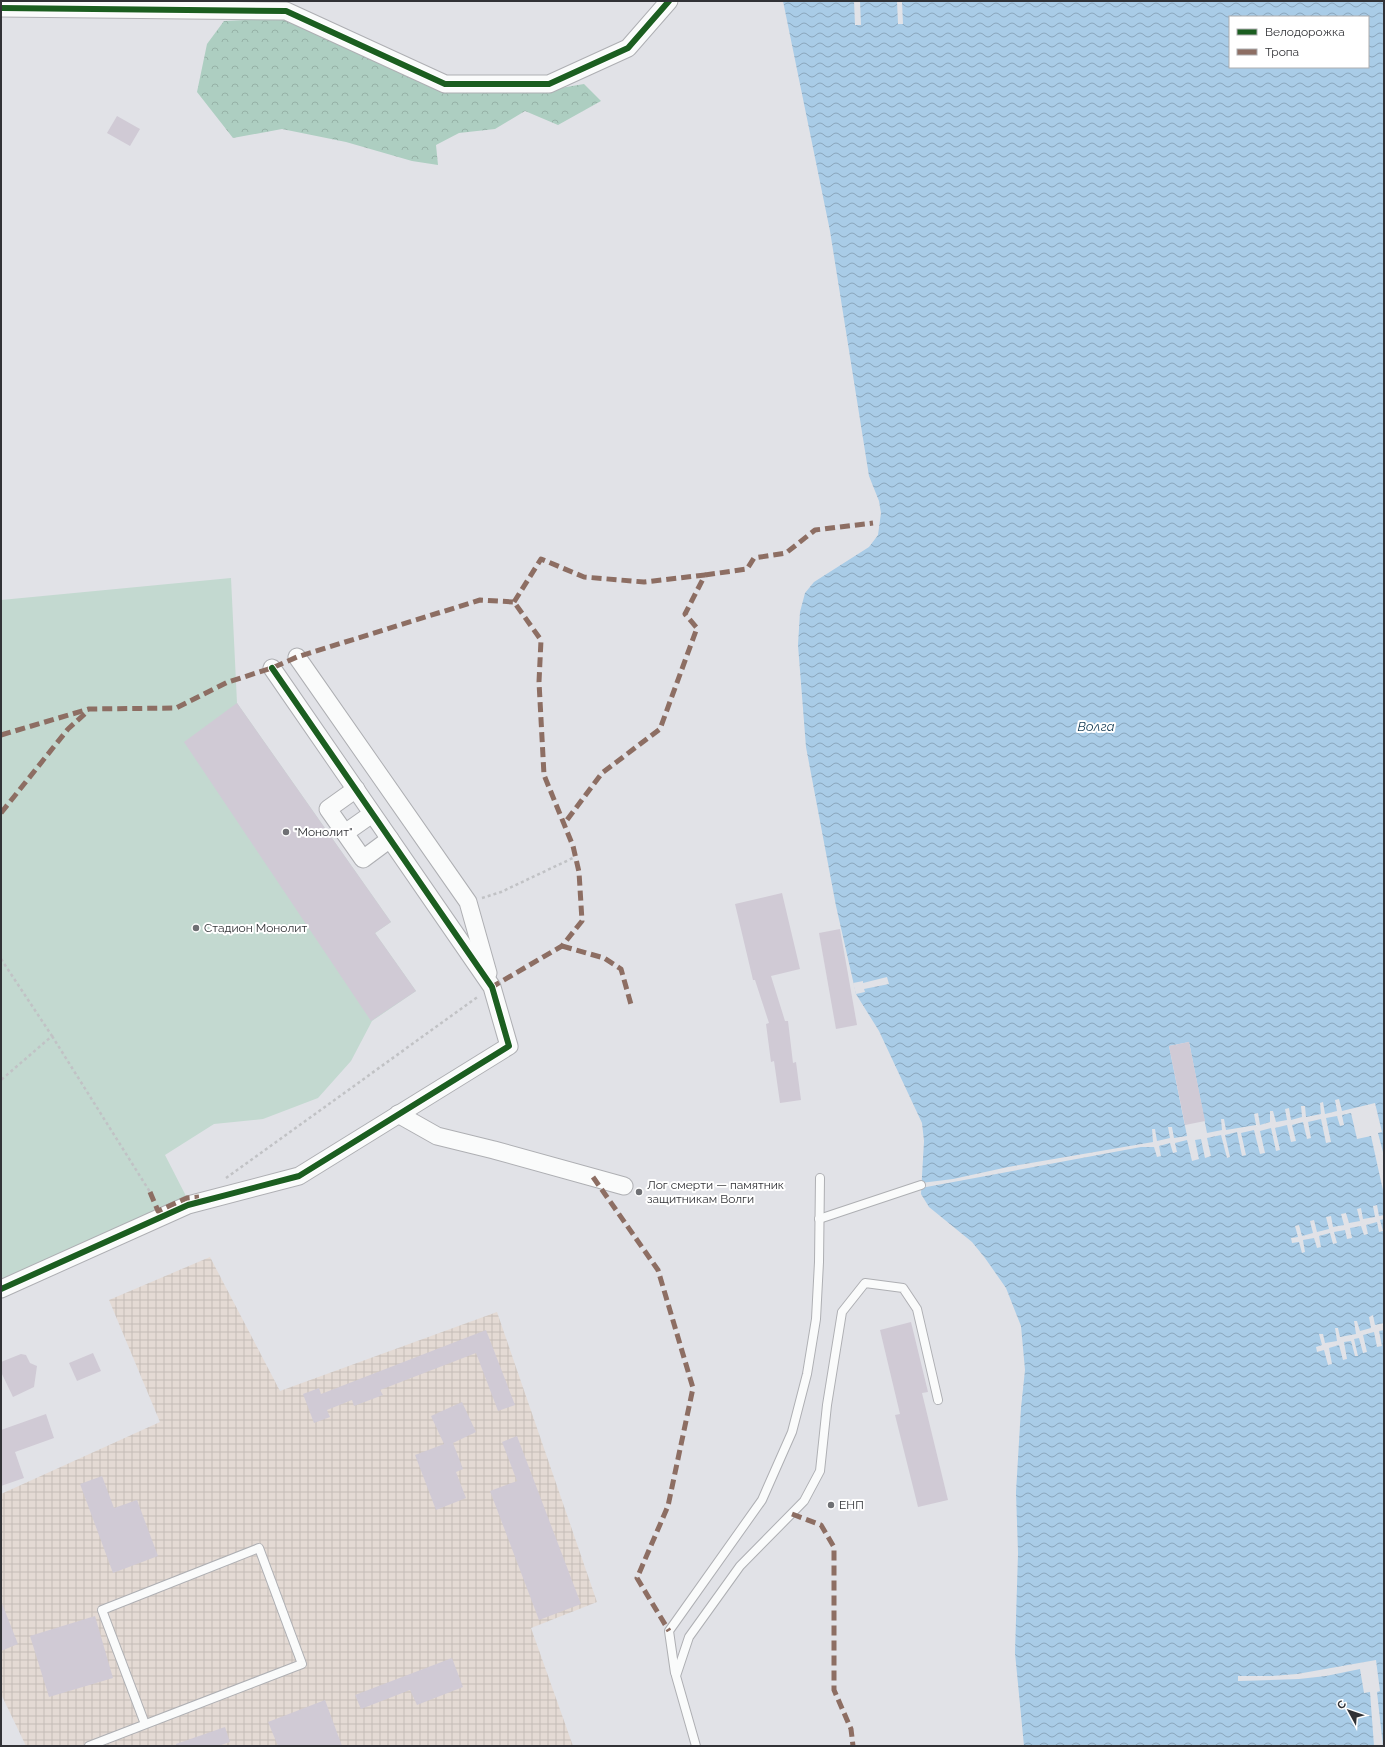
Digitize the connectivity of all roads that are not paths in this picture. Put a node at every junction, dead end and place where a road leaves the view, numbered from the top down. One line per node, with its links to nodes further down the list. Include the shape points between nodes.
1 (669, 1): 2 (street, via 628,48 549,84 445,84 286,11)
2 (1, 8)
3 (297, 657): 9 (street)
4 (272, 668): 5 (street)
5 (356, 789): 6 (street); 7 (street, via 328,809)
6 (372, 814): 7 (street); 8 (street)
7 (346, 833): 8 (street, via 362,859)
8 (390, 839): 10 (street)
9 (468, 902): 10 (street); 11 (street)
10 (445, 919): 11 (street)
11 (492, 987): 12 (street, via 509,1046)
12 (398, 1114): 15 (street, via 437,1136); 17 (street, via 299,1176 188,1205)
13 (820, 1178): 16 (lane)
14 (921, 1185): 16 (lane)
15 (624, 1186)
16 (819, 1219): 19 (lane, via 816,1319 807,1374 792,1432 762,1500 669,1631)
17 (1, 1289)
18 (938, 1400): 19 (lane, via 914,1304 903,1288 865,1283 842,1312 827,1405 820,1471 804,1501 740,1566 689,1637)
19 (676, 1676): 22 (lane)
20 (145, 1724): 20 (lane, via 302,1664 259,1548 102,1610); 21 (lane)
21 (88, 1746)
22 (696, 1746)

